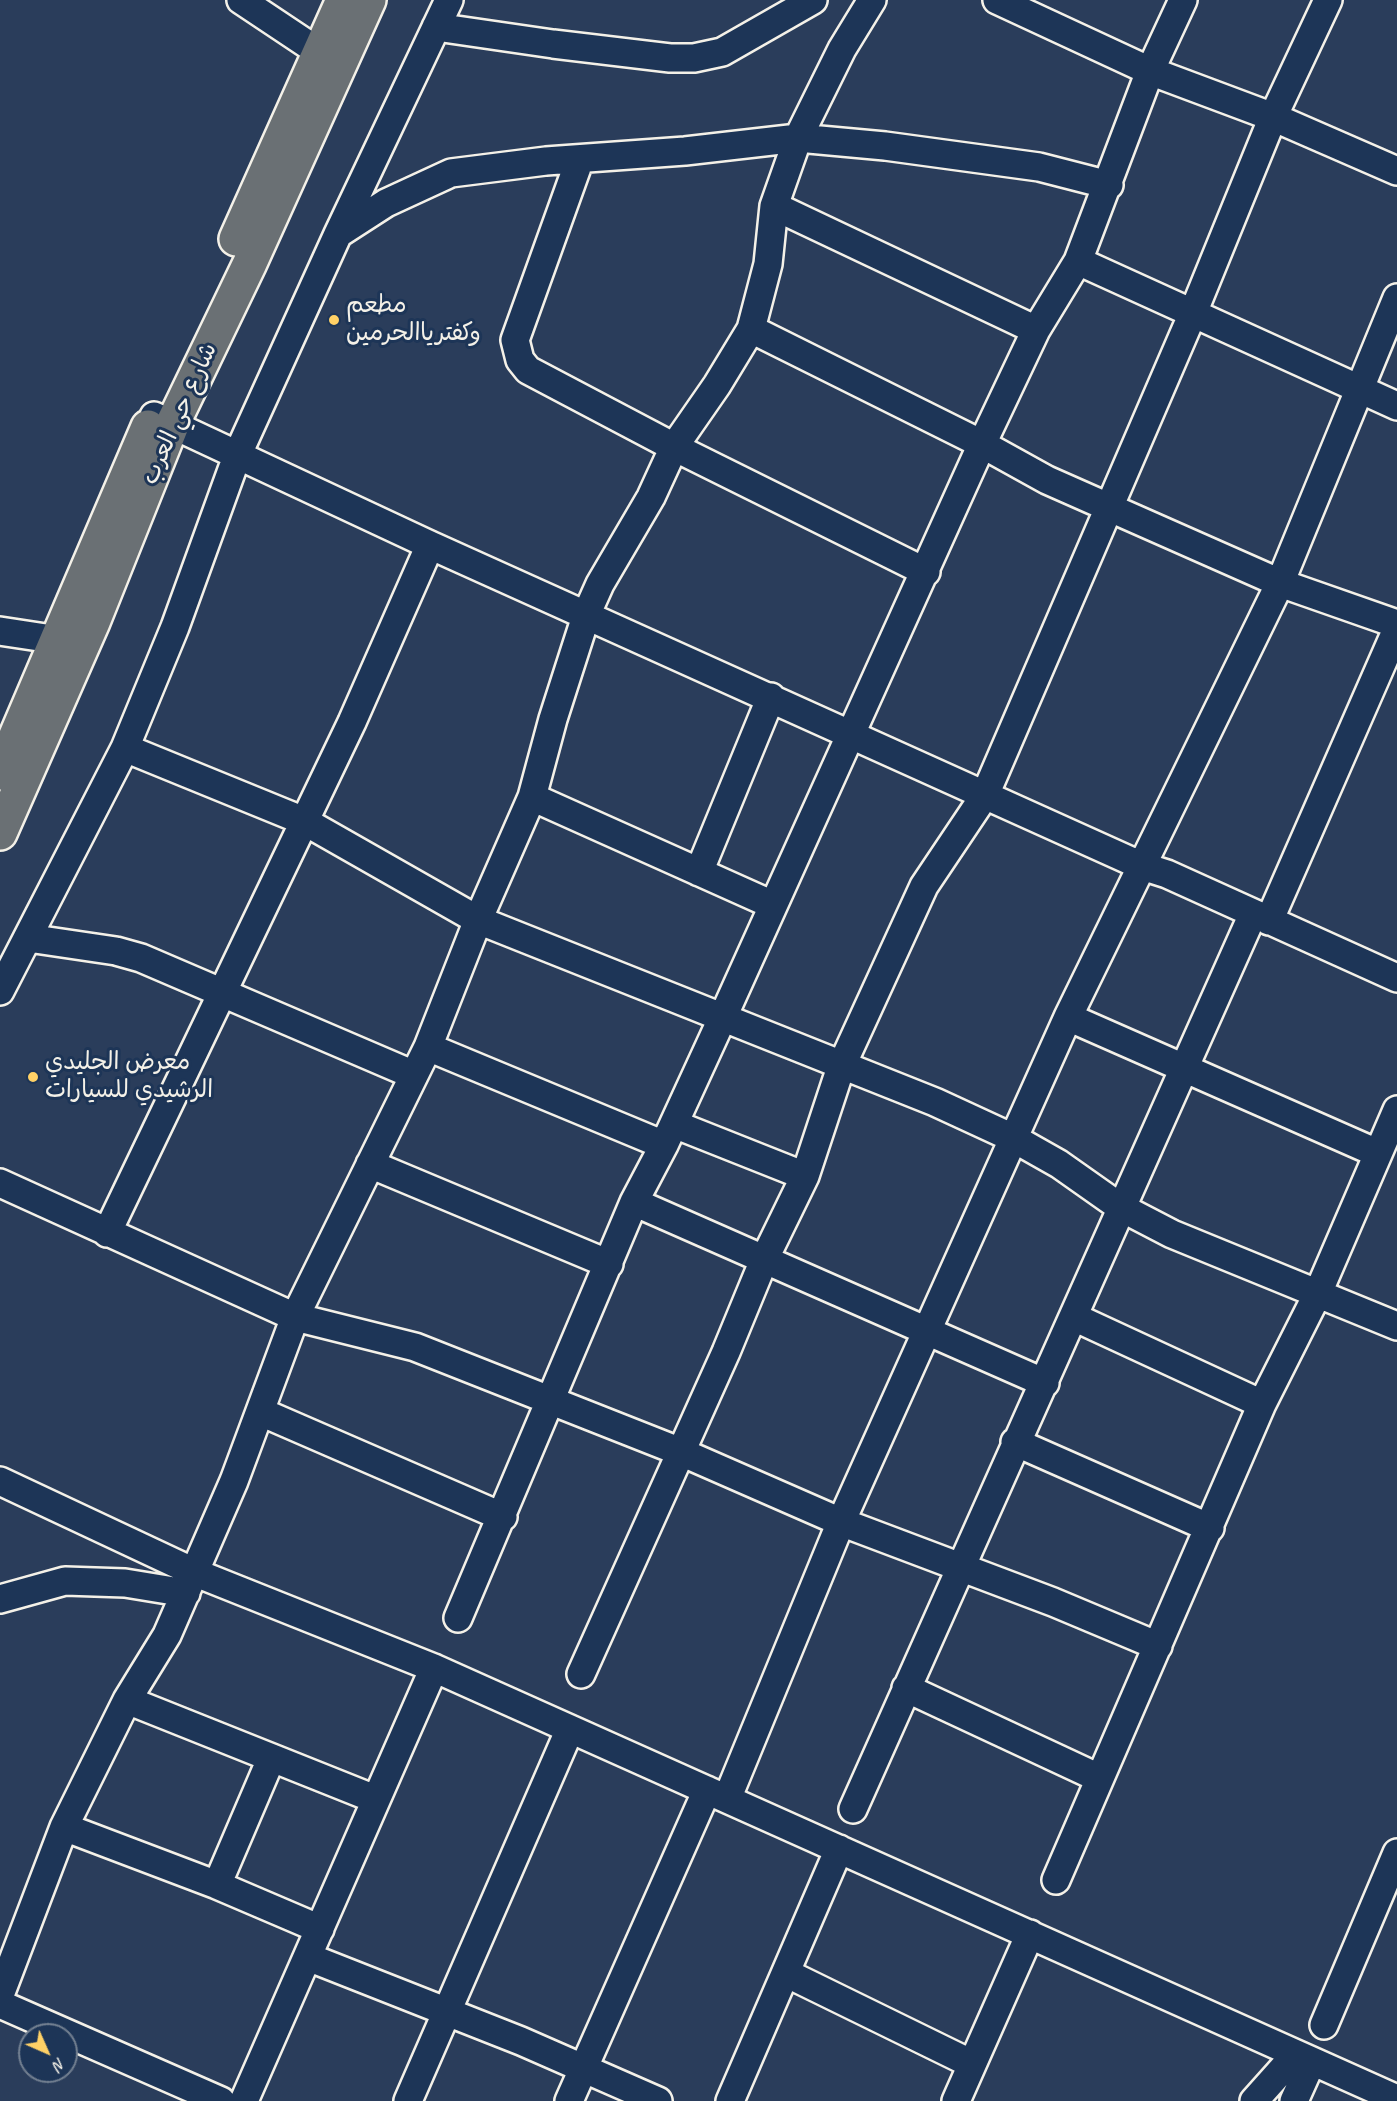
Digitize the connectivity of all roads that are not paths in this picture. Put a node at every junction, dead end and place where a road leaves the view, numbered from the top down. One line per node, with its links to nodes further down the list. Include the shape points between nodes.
1 (241, 0): 11 (street)
2 (369, 0): 9 (main road, شارع حي العرب)
3 (449, 0): 10 (street)
4 (813, 0): 10 (street, via 722,52 694,58)
5 (872, 0): 14 (street)
6 (997, 0): 12 (street)
7 (1183, 0): 12 (street)
8 (1319, 3): 13 (street)
9 (344, 17): 11 (main road, شارع حي العرب); 27 (main road, شارع حي العرب)
10 (436, 27): 19 (street)
11 (319, 52): 27 (main road, شارع حي العرب)
12 (1150, 71): 13 (street); 17 (street)
13 (1273, 117): 16 (street); 22 (street)
14 (798, 138): 15 (street); 17 (street, via 1028,165); 18 (street)
15 (580, 159): 19 (street, via 451,173 386,203); 29 (street, via 515,340 520,360 528,370)
16 (1397, 171)
17 (1109, 185): 20 (street)
18 (774, 206): 23 (street, via 768,264); 24 (street)
19 (338, 234): 30 (street)
20 (1078, 261): 22 (street); 24 (street)
21 (1397, 298): 25 (street)
22 (1193, 314): 25 (street); 31 (street)
23 (752, 329): 28 (street); 29 (street)
24 (1036, 330): 28 (street)
25 (1359, 389): 26 (street); 34 (street)
26 (1397, 406)
27 (163, 420): 30 (street); 39 (main road, شارع حي العرب); 43 (main road, شارع حي العرب, via 93,622)
28 (982, 444): 31 (street, via 1047,480); 33 (street)
29 (674, 447): 33 (street); 35 (street)
30 (237, 456): 32 (street); 42 (street, via 175,627)
31 (1108, 507): 34 (street); 44 (street)
32 (430, 545): 35 (street); 46 (street)
33 (926, 572): 41 (street)
34 (1280, 583): 36 (street); 48 (street)
35 (587, 614): 40 (street); 45 (street)
36 (1397, 624)
37 (1397, 629): 51 (street)
38 (0, 631): 39 (street)
39 (59, 640): 43 (main road, شارع حي العرب)
40 (771, 697): 41 (street); 49 (street)
41 (852, 734): 44 (street); 50 (street)
42 (124, 748): 46 (street); 53 (street)
43 (12, 768): 47 (main road, شارع حي العرب)
44 (986, 795): 48 (street); 60 (street, via 924,886)
45 (532, 797): 49 (street); 52 (street)
46 (304, 821): 52 (street); 56 (street)
47 (0, 833)
48 (1142, 866): 51 (street); 57 (street)
49 (699, 872): 50 (street)
50 (773, 905): 58 (street)
51 (1261, 917): 54 (street); 61 (street)
52 (478, 920): 58 (street); 59 (street)
53 (28, 938): 55 (street); 56 (street, via 116,951)
54 (1395, 970)
55 (0, 991)
56 (223, 992): 62 (street); 72 (street)
57 (1068, 1017): 61 (street); 65 (street)
58 (722, 1019): 60 (street); 64 (street)
59 (428, 1047): 62 (street); 64 (street)
60 (841, 1067): 65 (street, via 935,1102); 68 (street)
61 (1184, 1069): 66 (street); 71 (street)
62 (414, 1075): 67 (street)
63 (1397, 1110): 66 (street)
64 (669, 1135): 68 (street); 70 (street)
65 (1013, 1138): 71 (street, via 1059,1164); 79 (street)
66 (1377, 1153): 75 (street)
67 (370, 1164): 74 (street); 76 (street)
68 (805, 1176): 73 (street)
69 (0, 1183): 72 (street)
70 (634, 1202): 73 (street); 74 (street)
71 (1120, 1207): 75 (street, via 1172,1234); 77 (street)
72 (107, 1233): 76 (street)
73 (764, 1260): 79 (street); 85 (street)
74 (609, 1264): 81 (street)
75 (1317, 1293): 78 (street); 82 (street)
76 (295, 1317): 81 (street, via 415,1347); 83 (street)
77 (1074, 1317): 80 (street); 82 (street)
78 (1397, 1326)
79 (927, 1331): 80 (street); 88 (street)
80 (1045, 1383): 84 (street)
81 (550, 1402): 85 (street); 87 (street)
82 (1262, 1404): 89 (street)
83 (261, 1412): 87 (street); 91 (street)
84 (1015, 1442): 89 (street); 90 (street)
85 (681, 1452): 88 (street); 96 (street)
86 (0, 1482): 91 (street)
87 (503, 1516): 93 (street)
88 (841, 1522): 90 (street); 102 (street)
89 (1210, 1527): 94 (street)
90 (960, 1566): 94 (street); 97 (street)
91 (191, 1583): 92 (street, via 65,1581); 95 (street); 98 (street, via 167,1635)
92 (0, 1599)
93 (458, 1618)
94 (1158, 1646): 101 (street)
95 (434, 1668): 99 (street); 103 (street)
96 (581, 1674)
97 (906, 1688): 101 (street); 104 (street)
98 (127, 1700): 100 (street); 105 (street)
99 (570, 1729): 102 (street); 117 (street)
100 (271, 1759): 103 (street); 109 (street)
101 (1099, 1778): 108 (street)
102 (717, 1795): 106 (street); 121 (street)
103 (375, 1799): 111 (street)
104 (853, 1809)
105 (64, 1827): 109 (street); 115 (street)
106 (839, 1849): 112 (street); 114 (street)
107 (1397, 1853): 110 (street)
108 (1056, 1880)
109 (217, 1885): 111 (street)
110 (1386, 1907): 118 (street)
111 (320, 1929): 113 (street)
112 (1030, 1934): 119 (street); 120 (street)
113 (308, 1957): 117 (street); 124 (street)
114 (786, 1973): 120 (street); 128 (street)
115 (0, 1995)
116 (0, 2004): 123 (street)
117 (447, 2012): 121 (street); 125 (street)
118 (1324, 2025)
119 (1304, 2057): 122 (street); 130 (street); 131 (street)
120 (972, 2064): 129 (street)
121 (583, 2068): 126 (street); 127 (street)
122 (1397, 2099)
123 (221, 2101)
124 (244, 2101)
125 (408, 2101)
126 (569, 2101)
127 (658, 2101)
128 (730, 2101)
129 (956, 2101)
130 (1254, 2101)
131 (1294, 2101)

